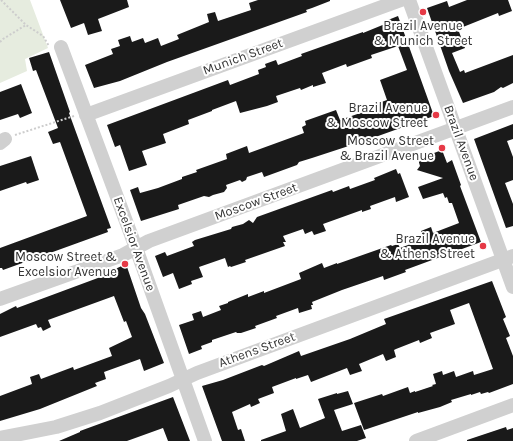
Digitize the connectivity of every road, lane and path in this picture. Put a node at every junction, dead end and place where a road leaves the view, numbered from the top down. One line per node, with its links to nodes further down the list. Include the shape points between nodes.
1 (1, 0): 4 (path)
2 (400, 0): 9 (street, Munich Street)
3 (409, 0): 10 (street, Brazil Avenue)
4 (26, 25): 5 (path); 6 (path)
5 (47, 40)
6 (0, 42)
7 (61, 47): 9 (street, Excelsior Avenue)
8 (513, 107): 10 (street, Moscow Street)
9 (86, 115): 11 (path, via 70,116); 12 (street, Excelsior Avenue)
10 (455, 128): 12 (street, Moscow Street); 13 (street, Brazil Avenue)
11 (2, 141)
12 (136, 248): 15 (street, Moscow Street); 16 (street, Excelsior Avenue)
13 (508, 258): 14 (street, Brazil Avenue); 16 (street, Athens Street)
14 (513, 287)
15 (0, 299)
16 (182, 379): 18 (street, Athens Street, via 100,413 56,427); 19 (street, Excelsior Avenue)
17 (513, 405): 20 (street)
18 (0, 438)
19 (205, 441)
20 (416, 441)

